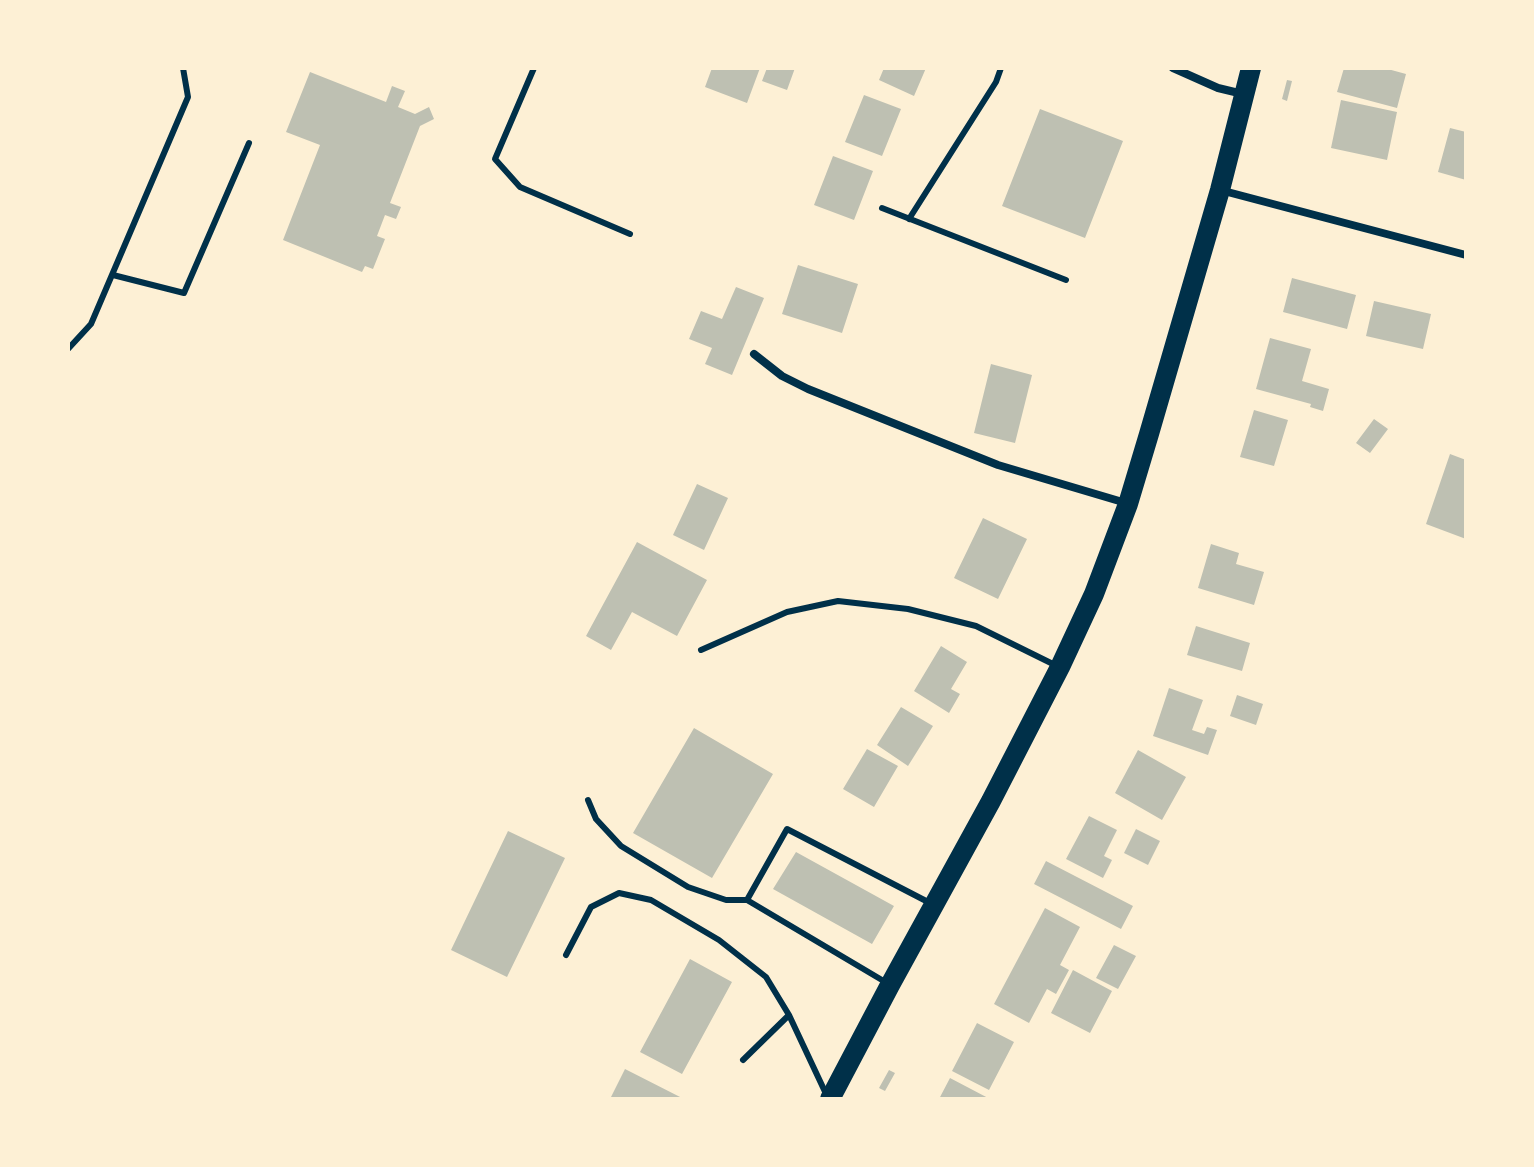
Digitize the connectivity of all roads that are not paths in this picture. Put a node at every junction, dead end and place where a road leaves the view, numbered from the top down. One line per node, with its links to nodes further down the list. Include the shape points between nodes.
1 (183, 68): 13 (lane, via 188,97)
2 (534, 68): 11 (lane, via 495,159 520,187)
3 (1001, 68): 10 (lane)
4 (1173, 68): 6 (street)
5 (1251, 68): 6 (main road)
6 (1244, 94): 8 (main road)
7 (249, 143): 13 (lane, via 184,293)
8 (1220, 190): 12 (street); 17 (main road)
9 (882, 208): 10 (lane)
10 (909, 219): 14 (lane)
11 (630, 234)
12 (1466, 255)
13 (113, 275): 15 (lane, via 91,324)
14 (1066, 280)
15 (68, 349)
16 (754, 354): 17 (street, via 782,376 837,401 998,465)
17 (1128, 504): 19 (main road)
18 (701, 650): 19 (lane, via 787,612 838,601 908,609 976,626)
19 (1060, 667): 22 (main road)
20 (588, 800): 21 (lane, via 605,831 633,854 688,887 726,900)
21 (747, 900): 22 (lane, via 787,829); 24 (lane)
22 (934, 906): 24 (main road)
23 (566, 955): 25 (lane, via 591,907 619,893 651,900 719,940 766,977)
24 (890, 985): 27 (main road)
25 (789, 1015): 26 (lane); 27 (lane)
26 (743, 1060)
27 (829, 1099)

